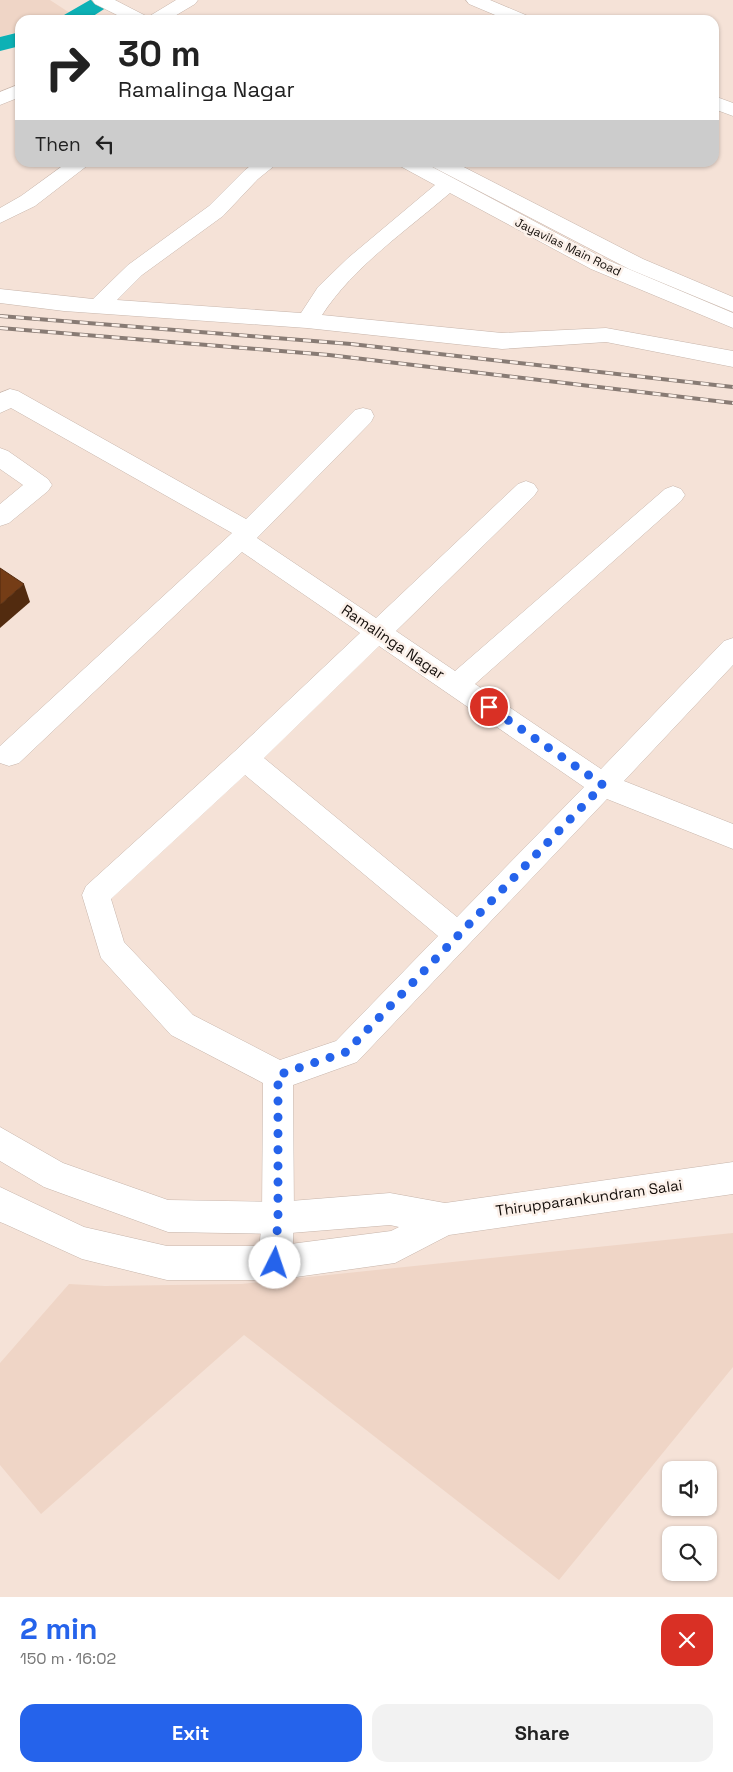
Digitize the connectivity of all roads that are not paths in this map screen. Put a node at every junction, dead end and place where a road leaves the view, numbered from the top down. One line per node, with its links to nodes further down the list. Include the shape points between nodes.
1 (101, 0): 4 (street)
2 (189, 0): 5 (street)
3 (475, 0): 6 (street)
4 (130, 15)
5 (164, 15)
6 (510, 15)
7 (15, 92): 8 (street)
8 (0, 100)
9 (719, 104): 10 (street)
10 (733, 110)
11 (75, 167): 16 (street, via 28,201)
12 (262, 167): 19 (street, via 216,211 135,270)
13 (416, 167): 15 (street, Jayavilas Main Road)
14 (448, 167): 18 (street, Jayavilas Main Road, via 636,264)
15 (448, 185): 20 (street, via 355,262 326,292); 21 (street, Jayavilas Main Road, via 598,264)
16 (0, 216)
17 (0, 296): 19 (street)
18 (733, 305)
19 (99, 306): 20 (street)
20 (307, 321): 22 (street, via 502,342 606,335)
21 (733, 321)
22 (733, 359)
23 (0, 405): 29 (street, Ramalinga Nagar, via 10,397)
24 (363, 416): 29 (street)
25 (0, 457): 28 (street, via 40,485)
26 (526, 490): 30 (street)
27 (673, 495): 32 (street)
28 (0, 517)
29 (244, 535): 30 (street, Ramalinga Nagar); 33 (street)
30 (377, 631): 32 (street, Ramalinga Nagar); 34 (street)
31 (733, 648): 35 (street)
32 (456, 685): 35 (street, Ramalinga Nagar)
33 (9, 755)
34 (245, 759): 37 (street); 38 (street, via 96,895 110,949 182,1025)
35 (603, 785): 36 (street, Ramalinga Nagar); 37 (street)
36 (733, 837)
37 (458, 935): 38 (street, via 346,1052)
38 (278, 1075): 42 (street)
39 (0, 1143): 42 (street, Thirupparankundram Salai, via 54,1176 168,1216)
40 (733, 1178): 43 (street, Thirupparankundram Salai)
41 (0, 1203): 44 (street, Thirupparankundram Salai, via 82,1243 167,1263)
42 (278, 1218): 43 (street, Thirupparankundram Salai, via 390,1209); 44 (street)
43 (445, 1219): 44 (street, Thirupparankundram Salai, via 395,1247)
44 (275, 1263)

